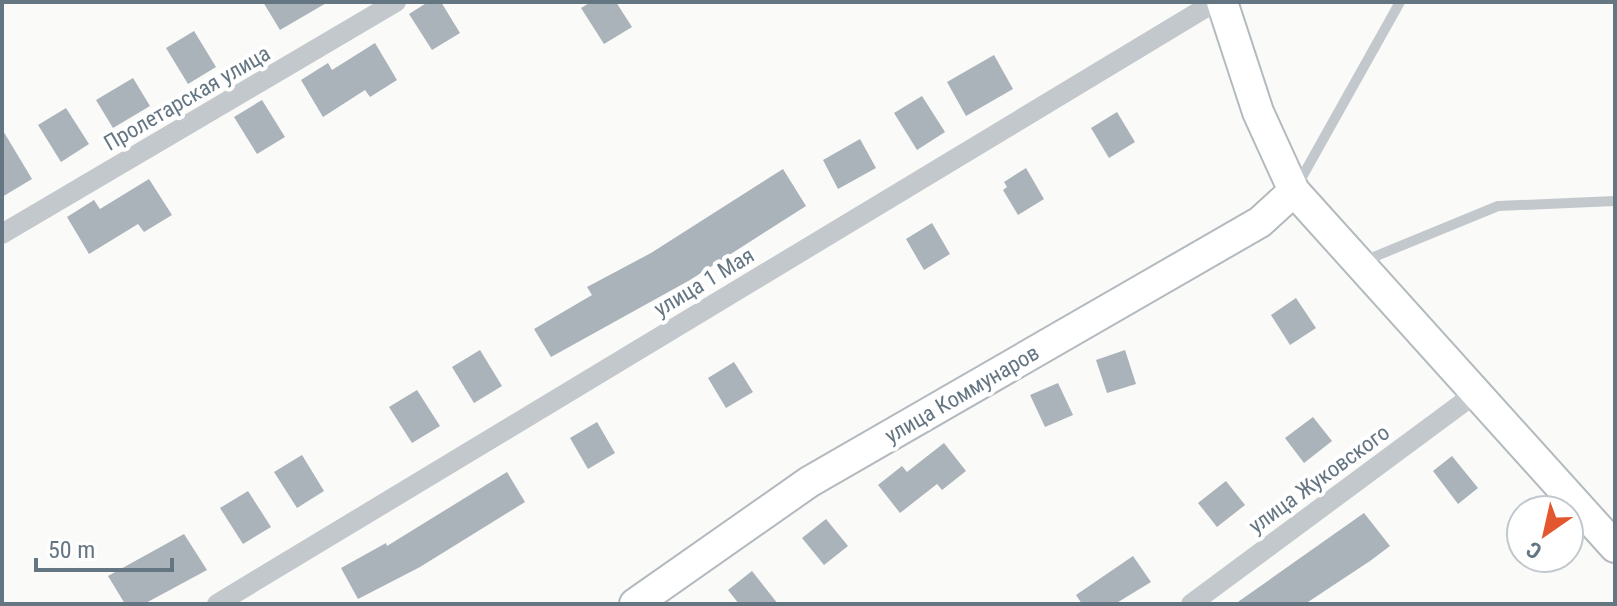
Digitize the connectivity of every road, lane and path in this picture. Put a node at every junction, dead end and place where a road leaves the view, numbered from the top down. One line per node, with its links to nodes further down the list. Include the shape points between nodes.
1 (396, 2): 7 (street, Пролетарская улица)
2 (1215, 2): 11 (street, улица 1 Мая)
3 (1222, 2): 5 (main road, via 1258,112)
4 (1400, 2): 5 (lane)
5 (1294, 191): 8 (main road); 12 (main road, улица Коммунаров, via 1260,222 809,482)
6 (1615, 201): 8 (lane, via 1498,206)
7 (2, 234)
8 (1359, 264): 9 (main road)
9 (1476, 393): 10 (main road); 13 (street, улица Жуковского)
10 (1615, 547)
11 (217, 604)
12 (635, 604)
13 (1191, 604)

